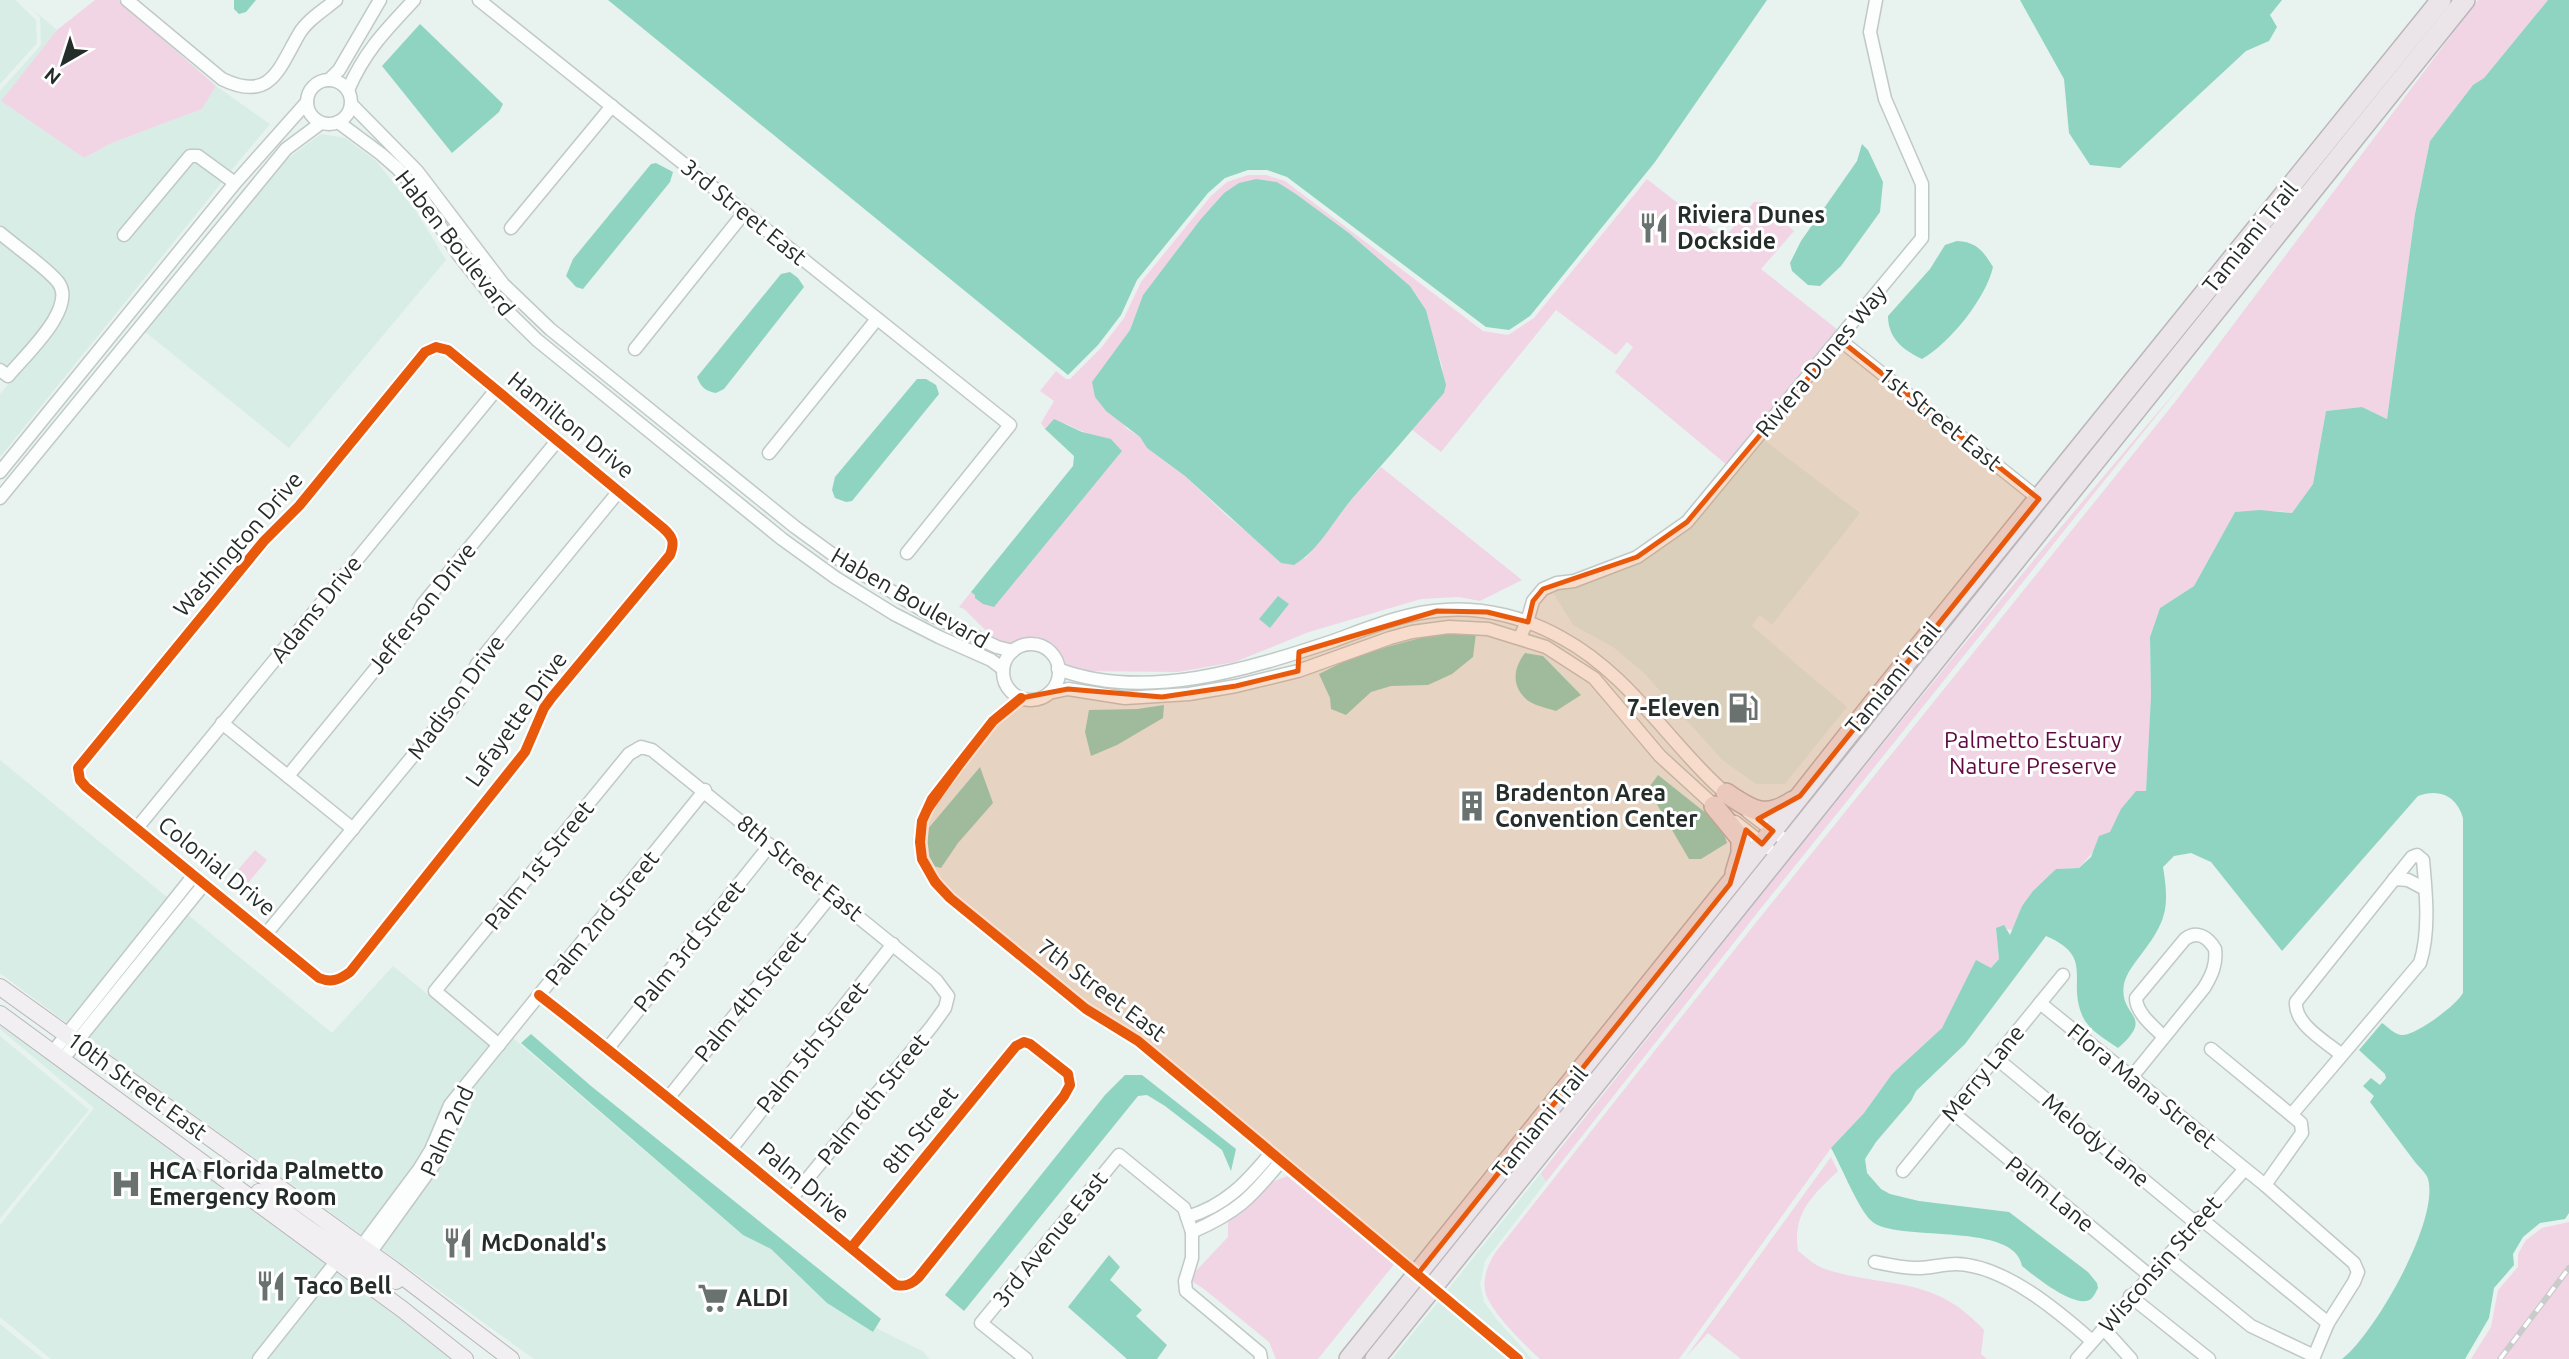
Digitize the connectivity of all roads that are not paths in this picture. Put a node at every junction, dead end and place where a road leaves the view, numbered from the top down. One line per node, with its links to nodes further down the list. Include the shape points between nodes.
1 (127, 0): 2 (street, via 222,79 248,86 272,81 300,32)
2 (336, 0)
3 (380, 0): 9 (street)
4 (414, 0): 10 (street, via 377,39)
5 (479, 0): 13 (street, 3rd Street East)
6 (1876, 0): 26 (street, Riviera Dunes Way, via 1870,32 1885,99 1922,184 1922,238)
7 (2441, 0): 21 (highway, Tamiami Trail)
8 (2465, 0): 22 (highway, Tamiami Trail)
9 (329, 80): 10 (street); 11 (street, via 315,85)
10 (348, 90): 12 (street)
11 (307, 102): 15 (street, via 310,113); 16 (street)
12 (351, 104): 14 (street, via 346,117); 31 (street, Haben Boulevard, via 417,171 488,266 525,306)
13 (612, 106): 17 (street, 3rd Street East); 18 (street)
14 (338, 122): 15 (street); 33 (street, Haben Boulevard, via 381,154 417,190 457,254 516,321)
15 (321, 123): 24 (street, via 286,149)
16 (235, 183): 20 (street, via 198,156 190,156); 23 (street)
17 (744, 213): 25 (street, 3rd Street East); 28 (street)
18 (511, 228)
19 (0, 233): 29 (street, via 60,283 64,300 59,315)
20 (124, 235)
21 (2240, 249): 22 (street); 38 (highway, Tamiami Trail)
22 (2256, 262): 63 (highway, Tamiami Trail)
23 (151, 286): 24 (street); 35 (street)
24 (164, 296): 37 (street)
25 (877, 319): 34 (street); 40 (street, 3rd Street East, via 1010,425)
26 (1840, 340): 38 (street, 1st Street East); 41 (street, Riviera Dunes Way, via 1687,522 1637,557 1543,589 1532,601)
27 (436, 347): 30 (street, Hamilton Drive, via 448,351); 54 (street, Washington Drive, via 425,352 299,506 264,541 81,763)
28 (635, 349)
29 (3, 377)
30 (496, 390): 32 (street, Hamilton Drive); 52 (street, Adams Drive)
31 (678, 433): 33 (street); 43 (street, Haben Boulevard, via 843,562 929,614)
32 (557, 441): 36 (street, Hamilton Drive); 55 (street, Jefferson Drive)
33 (668, 447): 45 (street, Haben Boulevard, via 854,590)
34 (769, 453)
35 (0, 472)
36 (619, 491): 39 (street, Hamilton Drive, via 671,535); 60 (street, Madison Drive, via 477,664 459,700)
37 (0, 498)
38 (2039, 499): 57 (highway, Tamiami Trail)
39 (674, 543): 73 (street, Lafayette Drive, via 670,555 544,708 525,752 350,972)
40 (907, 553)
41 (1527, 622): 42 (street); 44 (street, via 1487,612 1437,611 1394,619); 58 (street, via 1565,639 1603,666)
42 (1520, 637): 47 (street, via 1474,627 1425,629); 58 (street, via 1546,647 1594,678 1660,756)
43 (1013, 651): 45 (street); 46 (street, via 1028,644 1045,648)
44 (1299, 652): 46 (street, via 1164,680 1082,678); 47 (street)
45 (1003, 669): 48 (street)
46 (1058, 669): 49 (street)
47 (1298, 671): 49 (street, via 1228,688 1162,697 1125,698 1068,689)
48 (1007, 687): 50 (street); 51 (street, 7th Street East)
49 (1049, 693): 50 (street, via 1036,699)
50 (1021, 698): 51 (street, 7th Street East)
51 (993, 721): 94 (street, 7th Street East, via 932,799 922,821 922,859 935,882 1086,1009 1138,1041)
52 (222, 723): 55 (street); 59 (street, Adams Drive)
53 (647, 747): 56 (street, 8th Street East); 81 (street, Palm 1st Street, via 629,754 435,991)
54 (78, 774): 59 (street, Colonial Drive, via 86,787)
55 (288, 776): 60 (street)
56 (705, 790): 62 (street, 8th Street East); 75 (street, Palm 2nd Street)
57 (1800, 796): 58 (highway, via 1769,813); 61 (highway, Tamiami Trail)
58 (1720, 799): 61 (street); 67 (highway, via 1741,839 1740,862)
59 (137, 828): 64 (street, Colonial Drive)
60 (353, 829): 70 (street, Madison Drive)
61 (1768, 837): 63 (street); 67 (highway, Tamiami Trail)
62 (770, 845): 69 (street, 8th Street East); 82 (street, Palm 3rd Street)
63 (1784, 850): 110 (highway, Tamiami Trail)
64 (194, 875): 66 (street, Colonial Drive); 80 (street)
65 (2394, 879): 68 (street); 68 (street, via 2417,855 2423,860); 84 (street, via 2296,1002 2300,1019)
66 (205, 884): 70 (street, Colonial Drive); 80 (street)
67 (1730, 884): 108 (highway, Tamiami Trail)
68 (2424, 889): 84 (street, via 2425,947 2420,963)
69 (832, 894): 71 (street, 8th Street East); 89 (street, Palm 4th Street)
70 (266, 934): 73 (street, Colonial Drive, via 319,978)
71 (893, 944): 76 (street, 8th Street East); 93 (street, Palm 5th Street)
72 (2063, 975): 77 (street, Merry Lane)
73 (335, 981)
74 (0, 987): 80 (main road, 10th Street East)
75 (540, 995): 81 (street, Palm 2nd Street); 82 (street, Palm Drive)
76 (948, 996): 98 (street, Palm 6th Street, via 932,1026)
77 (2040, 1003): 86 (street, Merry Lane); 87 (street, Flora Mana Street)
78 (0, 1014): 85 (main road, 10th Street East)
79 (2164, 1037): 79 (street, via 2204,988 2214,968 2215,949 2203,936 2185,939 2136,998 2136,1005); 87 (street)
80 (71, 1039): 85 (street); 104 (main road, 10th Street East)
81 (499, 1045): 104 (street, Palm 2nd, via 473,1075 438,1160)
82 (608, 1048): 89 (street, Palm Drive)
83 (2211, 1049): 91 (street)
84 (2342, 1055): 91 (street)
85 (57, 1056): 92 (main road, 10th Street East)
86 (1996, 1058): 90 (street, Merry Lane); 101 (street, Melody Lane)
87 (2131, 1078): 95 (street, Flora Mana Street)
88 (1070, 1085): 103 (street, Palm Drive, via 913,1283 896,1285); 103 (street, 8th Street, via 1068,1074 1030,1044 1016,1046)
89 (669, 1097): 93 (street, Palm Drive)
90 (1952, 1112): 96 (street, Merry Lane); 109 (street, Palm Lane)
91 (2292, 1114): 97 (street, via 2301,1123 2302,1133)
92 (178, 1146): 104 (main road, via 235,1176 334,1245 349,1252); 106 (main road, 10th Street East)
93 (731, 1149): 98 (street, Palm Drive)
94 (1276, 1157): 99 (street, via 1248,1191); 108 (street, 7th Street East)
95 (2244, 1170): 97 (street, Flora Mana Street); 101 (street, Wisconsin Street)
96 (1903, 1171)
97 (2265, 1185): 113 (street, Flora Mana Street, via 2357,1267 2354,1282)
98 (791, 1199): 103 (street, Palm Drive)
99 (1217, 1213): 100 (street); 102 (street)
100 (1187, 1217): 102 (street); 117 (street, 3rd Avenue East, via 1184,1208 1119,1155 981,1323)
101 (2198, 1220): 105 (street, Wisconsin Street); 113 (street, Melody Lane)
102 (1192, 1232): 116 (street, via 1186,1291)
103 (851, 1248)
104 (365, 1250): 112 (main road, 10th Street East)
105 (2166, 1256): 109 (street, Wisconsin Street); 118 (street, via 2251,1326)
106 (336, 1262): 112 (main road, via 365,1266); 119 (street); 120 (main road, 10th Street East)
107 (1874, 1262): 115 (street, via 1920,1268 1956,1264 2002,1276)
108 (1417, 1275): 110 (street, 7th Street East); 122 (highway, Tamiami Trail)
109 (2149, 1275): 111 (street, Wisconsin Street)
110 (1432, 1288): 123 (highway, Tamiami Trail); 124 (street, 7th Street East)
111 (2130, 1296): 114 (street, Wisconsin Street); 127 (street)
112 (439, 1303): 121 (main road, 10th Street East)
113 (2328, 1323): 118 (street)
114 (2103, 1328): 115 (street, Wisconsin Street); 126 (street)
115 (2092, 1341): 125 (street, Wisconsin Street)
116 (1260, 1356)
117 (1022, 1358)
118 (2313, 1358)
119 (259, 1359)
120 (465, 1359)
121 (511, 1359)
122 (1349, 1359)
123 (1375, 1359)
124 (1518, 1359)
125 (2077, 1359)
126 (2131, 1359)
127 (2209, 1359)

